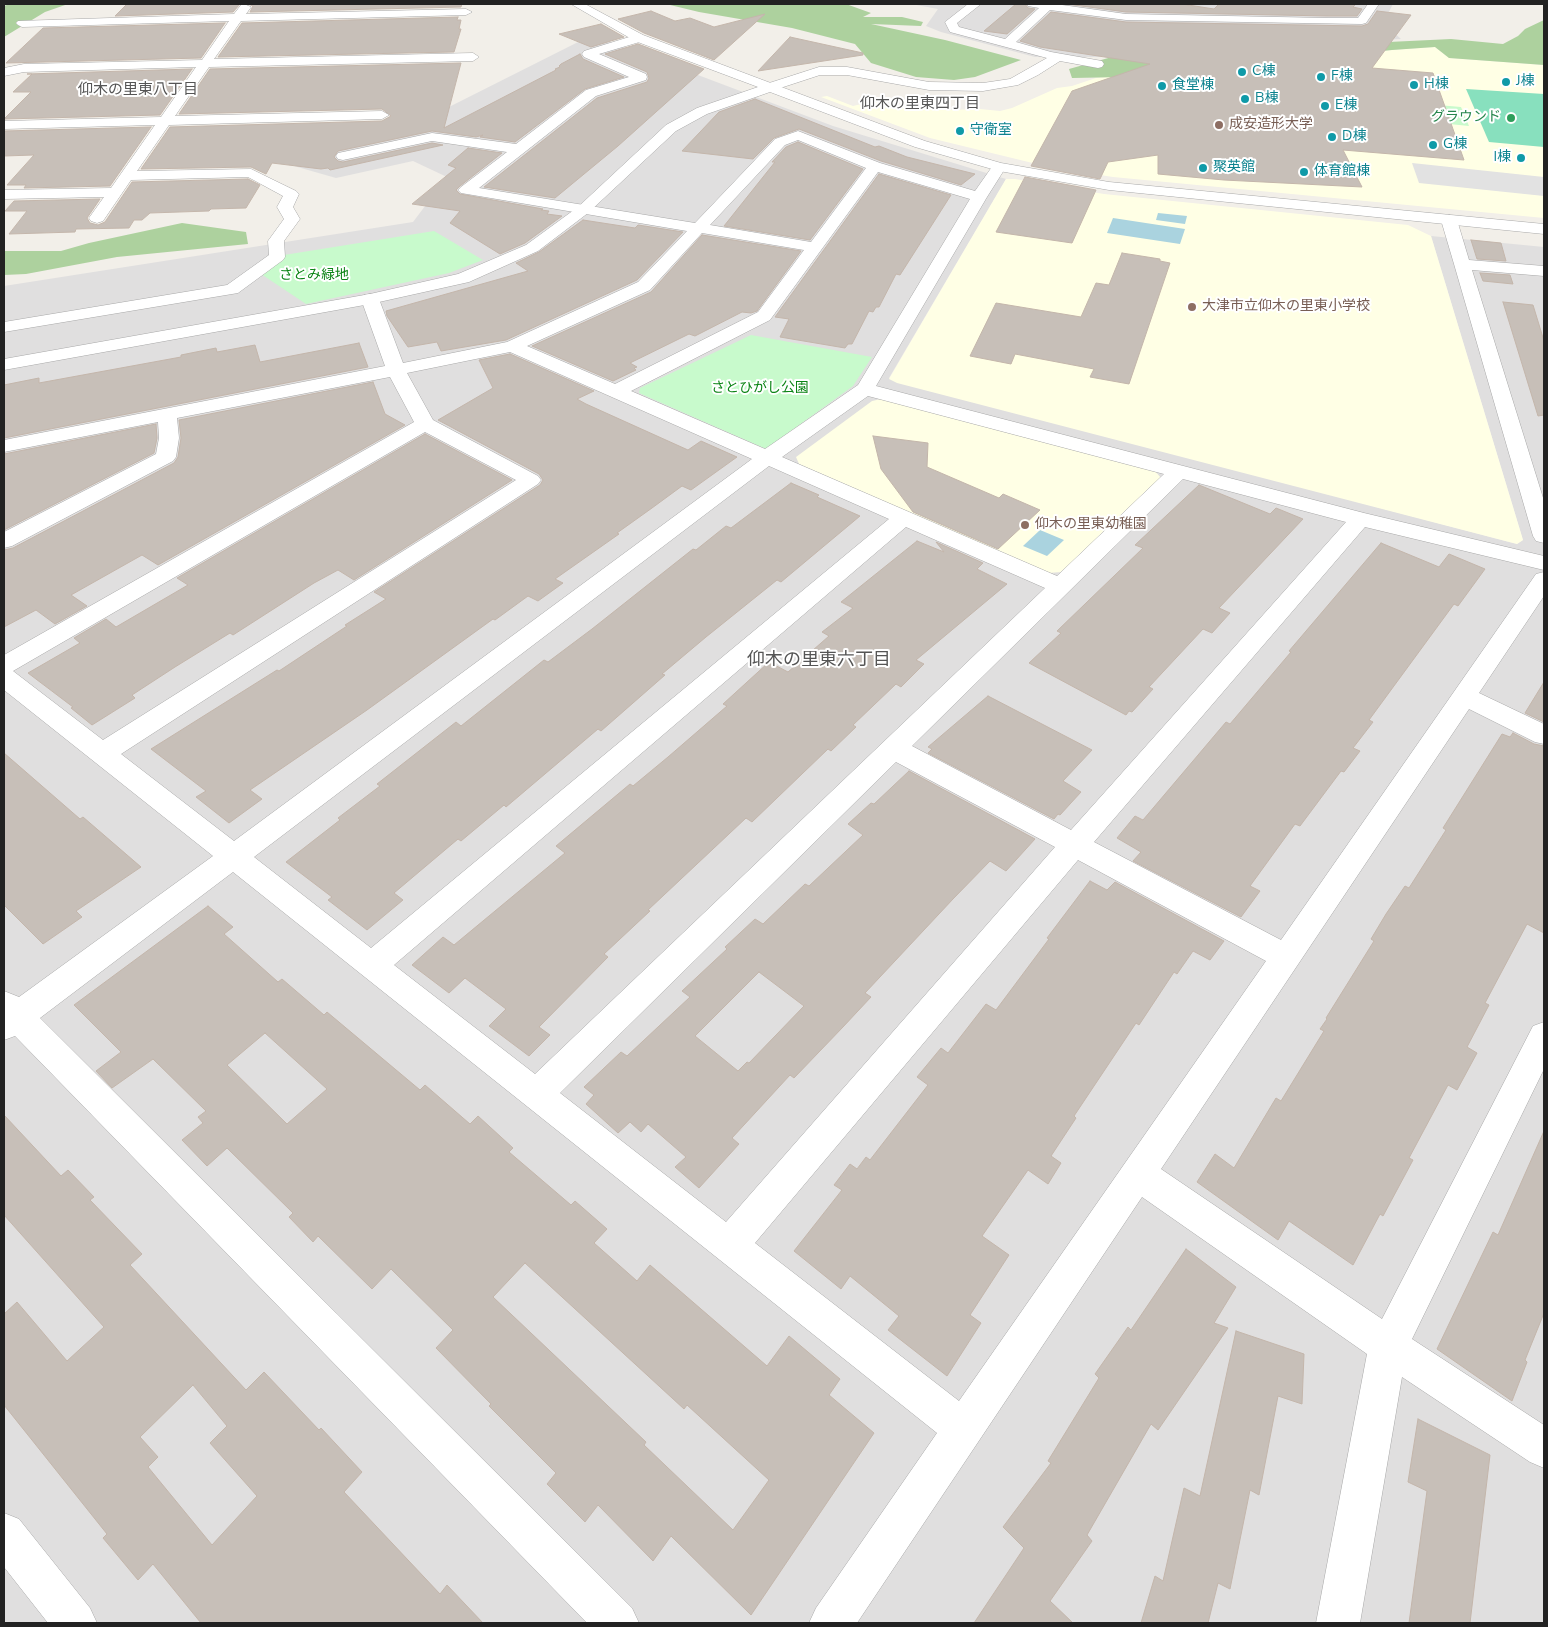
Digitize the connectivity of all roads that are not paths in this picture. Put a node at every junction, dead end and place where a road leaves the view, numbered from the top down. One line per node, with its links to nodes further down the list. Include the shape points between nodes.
1 (247, 4): 11 (street)
2 (577, 4): 15 (street)
3 (975, 4): 16 (street, via 950,22 954,29)
4 (1032, 4): 6 (street)
5 (1373, 4): 13 (street, via 1362,21)
6 (1048, 6): 7 (street); 16 (street)
7 (1085, 8): 12 (street, via 1126,17)
8 (1193, 9): 12 (street)
9 (1287, 9): 13 (street)
10 (466, 12): 11 (street)
11 (238, 18): 14 (street); 19 (street)
12 (1183, 19): 13 (street)
13 (1279, 21)
14 (22, 23)
15 (639, 38): 22 (street); 26 (street, via 588,54 642,77 591,93)
16 (1006, 44): 18 (street)
17 (472, 57): 19 (street)
18 (1057, 57): 20 (street); 22 (street, via 1013,82 984,87 929,86 870,74 819,71)
19 (203, 64): 21 (street, via 33,68); 24 (street)
20 (1098, 64)
21 (4, 72)
22 (768, 88): 29 (street, via 920,144); 34 (street, via 702,111 671,128)
23 (382, 115): 24 (street)
24 (166, 120): 25 (street); 30 (street)
25 (4, 125)
26 (519, 149): 27 (street, via 432,137); 34 (street, via 466,190)
27 (343, 156)
28 (875, 166): 33 (street); 37 (street, via 798,135 780,142); 39 (street)
29 (999, 167): 33 (street); 36 (street, via 1110,186)
30 (126, 176): 31 (street); 43 (street, via 250,173 291,194 285,207 292,219 276,240 277,257 232,289)
31 (115, 192): 32 (street); 35 (street)
32 (4, 195)
33 (979, 197): 47 (street)
34 (583, 210): 37 (street); 42 (street, via 532,248 463,278)
35 (97, 218)
36 (1449, 220): 38 (street); 40 (street)
37 (699, 228): 39 (street); 44 (street, via 644,286)
38 (1544, 229)
39 (814, 247): 48 (street, via 764,316)
40 (1462, 264): 41 (street); 56 (street)
41 (1544, 271)
42 (370, 299): 45 (street); 46 (street)
43 (4, 327)
44 (512, 346): 46 (street); 48 (street)
45 (4, 365)
46 (396, 370): 49 (street); 50 (street)
47 (865, 389): 52 (street); 53 (street)
48 (616, 392): 52 (street)
49 (167, 414): 51 (street); 57 (street, via 169,438 166,457)
50 (425, 424): 61 (street); 66 (street, via 530,480)
51 (4, 446)
52 (768, 457): 54 (street); 68 (street)
53 (1178, 472): 55 (street); 60 (street)
54 (905, 517): 60 (street); 70 (street)
55 (1360, 519): 58 (street); 67 (street)
56 (1544, 536)
57 (4, 541)
58 (1544, 563)
59 (1544, 579): 63 (street)
60 (1060, 586): 65 (street)
61 (4, 666)
62 (4, 678): 66 (street)
63 (1464, 696): 64 (street); 69 (street)
64 (1544, 735)
65 (893, 748): 67 (street); 73 (street)
66 (101, 754): 68 (street)
67 (1075, 844): 69 (street); 75 (street)
68 (233, 857): 70 (street); 71 (street)
69 (1286, 957): 74 (street)
70 (371, 966): 73 (street)
71 (8, 1015): 81 (street)
72 (1544, 1036): 76 (street)
73 (536, 1095): 75 (street)
74 (1138, 1174): 76 (street); 77 (street)
75 (729, 1246): 77 (street)
76 (1388, 1346): 78 (street); 83 (street)
77 (963, 1429): 82 (street)
78 (1544, 1448)
79 (4, 1534): 80 (street)
80 (75, 1623)
81 (616, 1623)
82 (830, 1623)
83 (1338, 1623)

